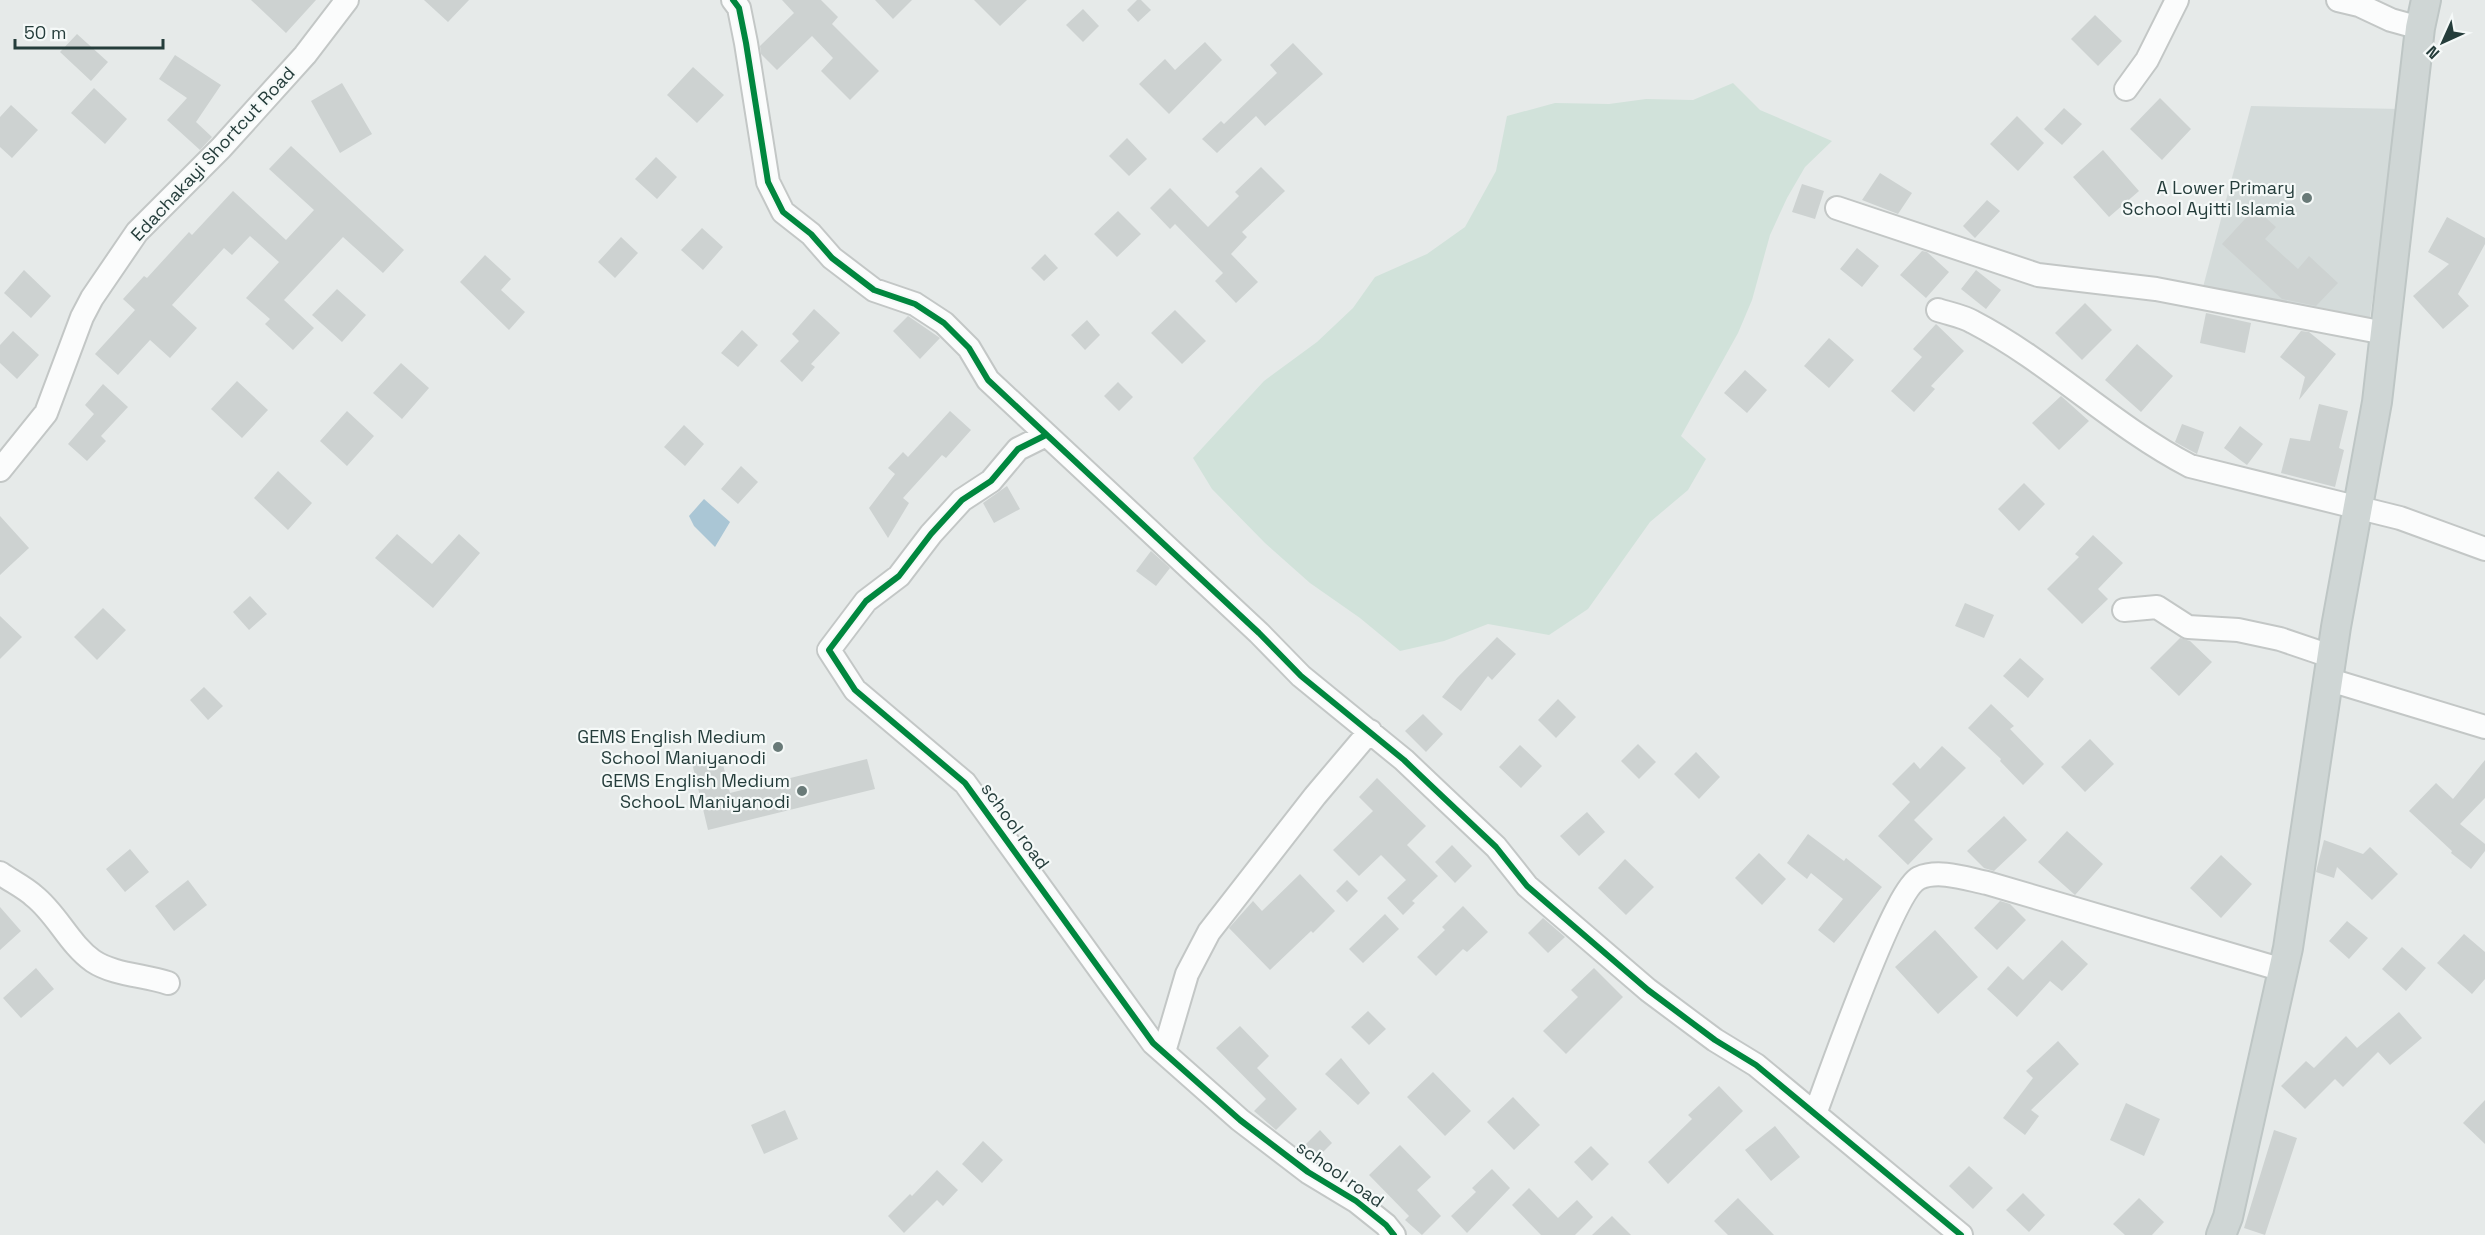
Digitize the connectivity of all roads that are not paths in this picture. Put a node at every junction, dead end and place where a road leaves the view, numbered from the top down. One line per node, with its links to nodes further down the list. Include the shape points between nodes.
1 (347, 0): 12 (street, Edachakayi Shortcut Road, via 305,55 137,232 82,317 46,413)
2 (733, 0): 11 (street, via 739,8 744,32 768,182 783,212 811,234 832,258 874,290 915,304 944,323 969,348 987,380)
3 (2177, 0): 7 (street, via 2147,60)
4 (2338, 0): 6 (street)
5 (2426, 0): 6 (main road)
6 (2420, 28): 10 (main road)
7 (2126, 89)
8 (1838, 208): 10 (street, via 2038,275 2156,289)
9 (1938, 310): 13 (street, via 1971,321 2014,347 2163,452 2190,466)
10 (2385, 333): 13 (main road)
11 (1046, 435): 18 (street, via 1300,676); 22 (street, school road, via 1018,449 991,481 962,500 899,576 866,601 829,650 855,690 965,783 1153,1043)
12 (0, 470)
13 (2359, 508): 14 (street, via 2400,518); 16 (main road, via 2336,627)
14 (2485, 549)
15 (2124, 610): 16 (street, via 2157,607 2188,627 2280,639)
16 (2332, 669): 17 (street); 20 (main road)
17 (2485, 727)
18 (1370, 731): 22 (street, via 1209,932 1187,974); 23 (street, via 1496,847 1527,886 1648,990 1756,1065)
19 (0, 873): 21 (street, via 35,897 94,961)
20 (2283, 970): 23 (street, via 1987,883 1935,875 1918,879 1904,899 1860,993); 26 (main road)
21 (168, 983)
22 (1164, 1052): 24 (street, school road, via 1240,1120 1308,1172 1356,1201)
23 (1815, 1114): 25 (street)
24 (1394, 1235)
25 (1961, 1235)
26 (2221, 1235)

